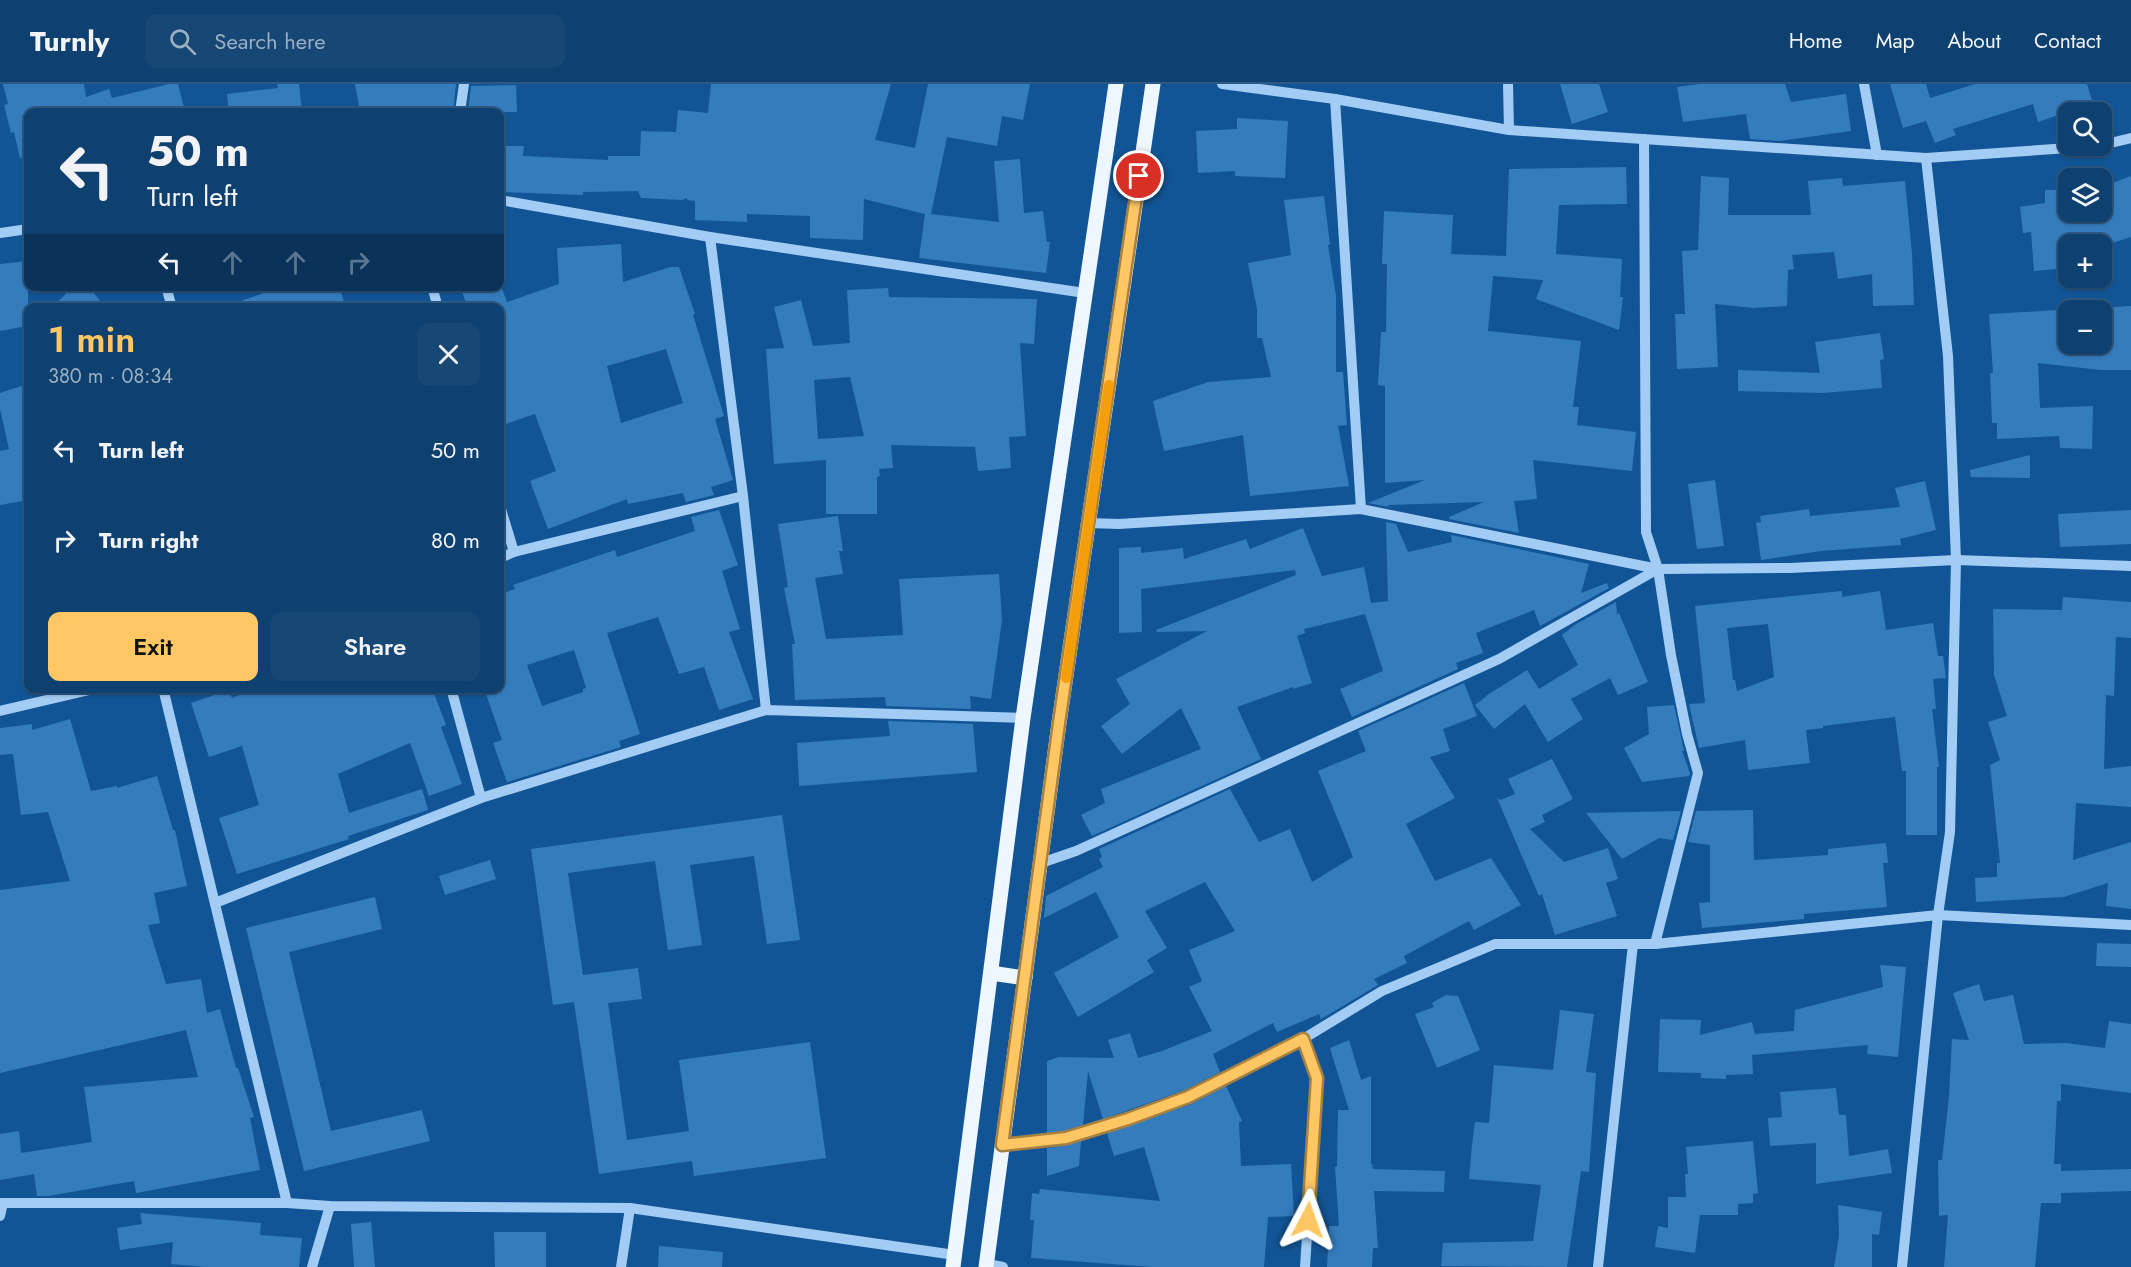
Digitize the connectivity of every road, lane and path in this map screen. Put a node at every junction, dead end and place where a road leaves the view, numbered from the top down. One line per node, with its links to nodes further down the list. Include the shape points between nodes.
1 (464, 84): 8 (street)
2 (1116, 84): 20 (main road)
3 (1153, 84): 24 (main road)
4 (1222, 84): 7 (street)
5 (1508, 84): 9 (street)
6 (1864, 84): 14 (street)
7 (1335, 99): 9 (street); 22 (street)
8 (461, 108)
9 (1509, 130): 11 (street)
10 (2131, 138): 12 (street)
11 (1644, 139): 14 (street); 29 (street, via 1646,532)
12 (2112, 142)
13 (2058, 148): 15 (street)
14 (1877, 155): 15 (street)
15 (1926, 158): 27 (street, via 1948,356)
16 (504, 201): 19 (street)
17 (24, 230): 18 (street)
18 (0, 233)
19 (710, 237): 20 (street); 21 (street)
20 (1085, 293): 35 (main road)
21 (743, 496): 25 (street); 33 (street)
22 (1361, 509): 24 (street); 29 (street)
23 (504, 519): 25 (street)
24 (1088, 523): 37 (main road)
25 (514, 552): 26 (street)
26 (504, 556)
27 (1956, 560): 28 (street); 29 (street); 39 (street, via 1950,832)
28 (2131, 566)
29 (1658, 569): 37 (street, via 1499,659 1076,851); 41 (street, via 1671,655 1698,773)
30 (77, 693): 34 (street)
31 (164, 693): 38 (street)
32 (452, 693): 36 (street)
33 (766, 710): 35 (street); 36 (street)
34 (0, 711)
35 (1023, 718): 43 (main road)
36 (481, 798): 38 (street)
37 (1041, 862): 44 (main road)
38 (215, 903): 48 (street)
39 (1938, 915): 40 (street); 41 (street); 59 (street)
40 (2131, 925)
41 (1655, 944): 42 (street)
42 (1633, 945): 45 (street, via 1495,944 1382,991); 58 (street)
43 (991, 974): 44 (main road); 52 (main road)
44 (1025, 978): 46 (main road)
45 (1303, 1039): 46 (street, via 1188,1097 1128,1119 1066,1138); 57 (street, via 1317,1078)
46 (1002, 1145): 53 (main road)
47 (2, 1203): 48 (street); 51 (street)
48 (287, 1203): 49 (street)
49 (330, 1206): 50 (street); 54 (street)
50 (630, 1208): 52 (street); 55 (street)
51 (0, 1216)
52 (954, 1261)
53 (986, 1265): 56 (street)
54 (312, 1267)
55 (621, 1267)
56 (1003, 1267)
57 (1305, 1267)
58 (1598, 1267)
59 (1902, 1267)

